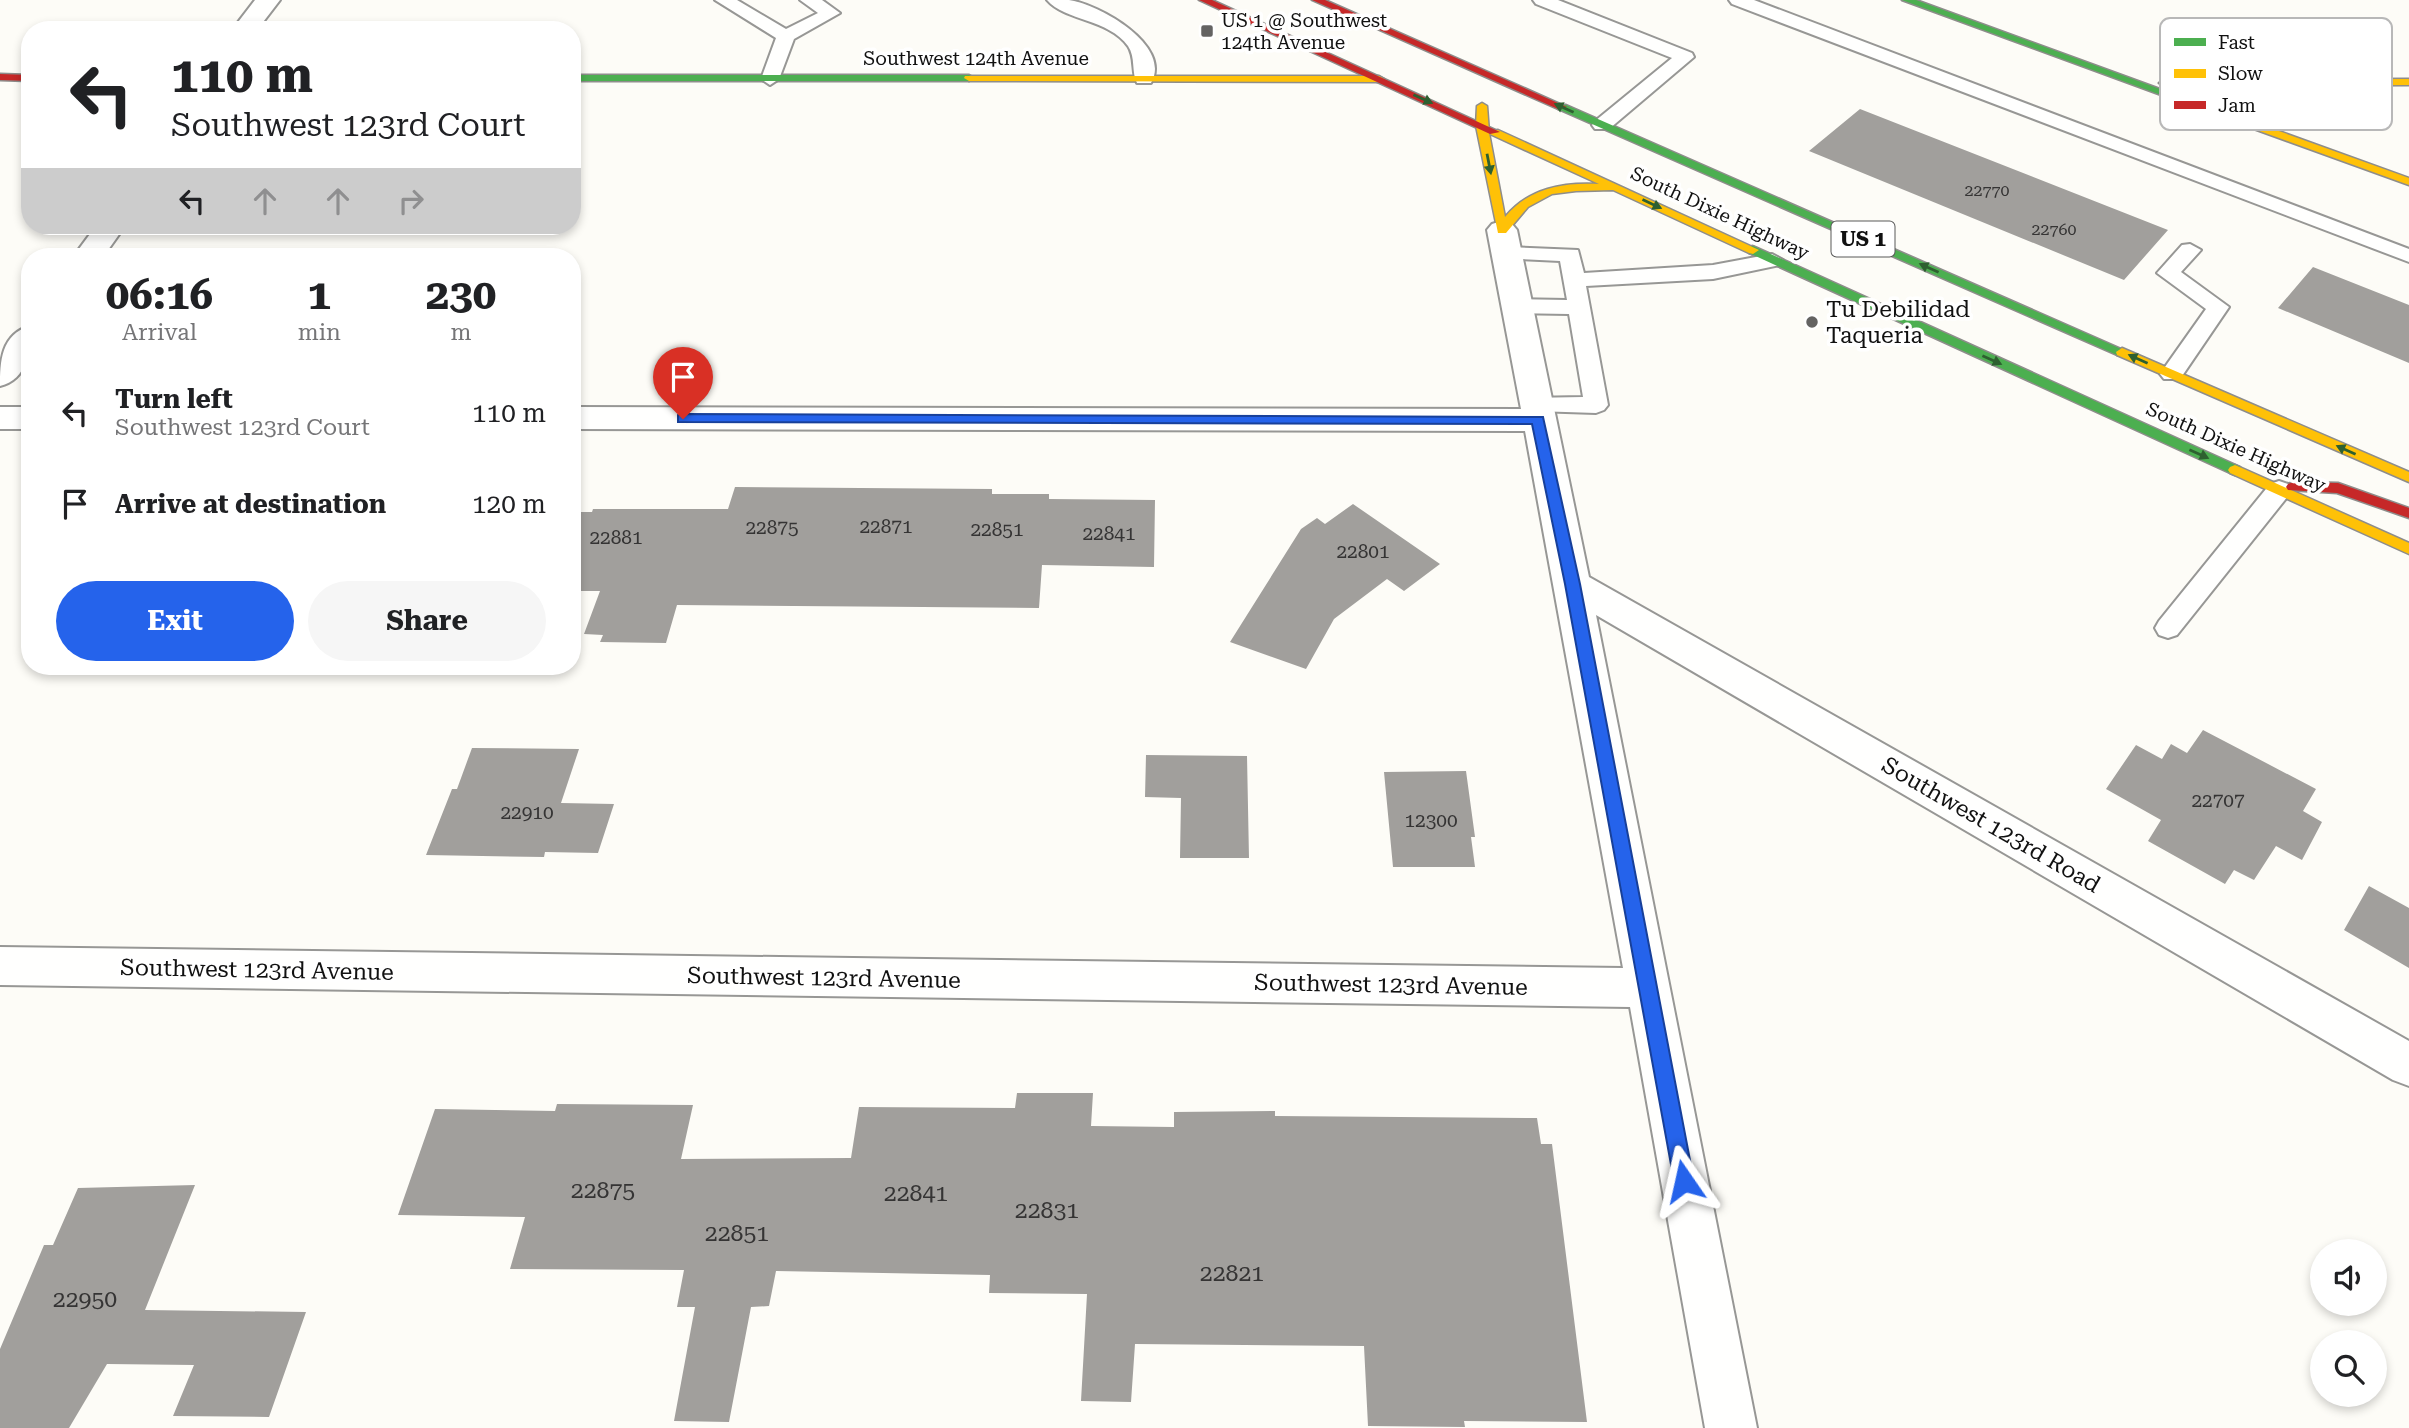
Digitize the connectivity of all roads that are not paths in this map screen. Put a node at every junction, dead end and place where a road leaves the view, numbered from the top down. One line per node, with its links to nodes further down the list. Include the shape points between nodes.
1 (268, 0): 10 (street)
2 (724, 0): 11 (lane)
3 (809, 0): 11 (lane, via 831,13)
4 (1056, 0): 19 (lane, via 1132,35 1147,60)
5 (1204, 0): 20 (main road, South Dixie Highway / US 1)
6 (1317, 0): 12 (main road, South Dixie Highway / US 1)
7 (1542, 0): 24 (lane, via 1685,57)
8 (1738, 0): 31 (lane)
9 (1907, 0): 21 (main road)
10 (251, 21)
11 (786, 36): 18 (lane)
12 (1400, 36): 13 (main road); 14 (main road, South Dixie Highway / US 1)
13 (1373, 41)
14 (1481, 72): 24 (main road, South Dixie Highway / US 1, one-way to 14); 25 (main road)
15 (0, 78): 16 (main road)
16 (21, 78)
17 (581, 78): 18 (main road, Southwest 124th Avenue)
18 (770, 79): 19 (main road, Southwest 124th Avenue)
19 (1144, 79): 20 (main road, Southwest 124th Avenue)
20 (1379, 79): 25 (main road, South Dixie Highway / US 1, one-way to 25)
21 (2137, 83): 22 (main road); 23 (main road)
22 (2160, 83)
23 (2160, 91)
24 (1602, 125): 37 (main road, South Dixie Highway / US 1, one-way to 24)
25 (1482, 126): 28 (main road, South Dixie Highway / US 1); 29 (main road, one-way to 29)
26 (2266, 130): 27 (main road)
27 (2409, 182)
28 (1617, 189): 29 (main road, via 1588,186 1546,193 1518,207); 32 (main road, South Dixie Highway / US 1, one-way to 32)
29 (1504, 242): 33 (lane, via 1570,255); 34 (street)
30 (2190, 250): 37 (lane, via 2168,273 2218,307)
31 (2409, 256)
32 (1772, 260): 33 (lane, via 1713,272); 44 (main road, South Dixie Highway / US 1, one-way to 44)
33 (1574, 280): 35 (lane)
34 (1516, 306): 35 (lane); 39 (street)
35 (1579, 306): 39 (lane, via 1596,405)
36 (21, 348): 38 (street)
37 (2172, 374): 43 (main road, South Dixie Highway / US 1, one-way to 37)
38 (0, 376)
39 (1537, 412): 42 (street); 47 (street)
40 (0, 418): 41 (street)
41 (21, 418)
42 (581, 418)
43 (2409, 477)
44 (2278, 490): 45 (main road, via 2309,485 2341,489); 46 (main road, South Dixie Highway / US 1); 48 (lane)
45 (2409, 513)
46 (2409, 549)
47 (1572, 584): 50 (street); 51 (street, Southwest 123rd Road)
48 (2168, 628)
49 (0, 966): 50 (street, Southwest 123rd Avenue)
50 (1647, 988): 52 (street)
51 (2409, 1065)
52 (1731, 1428)

